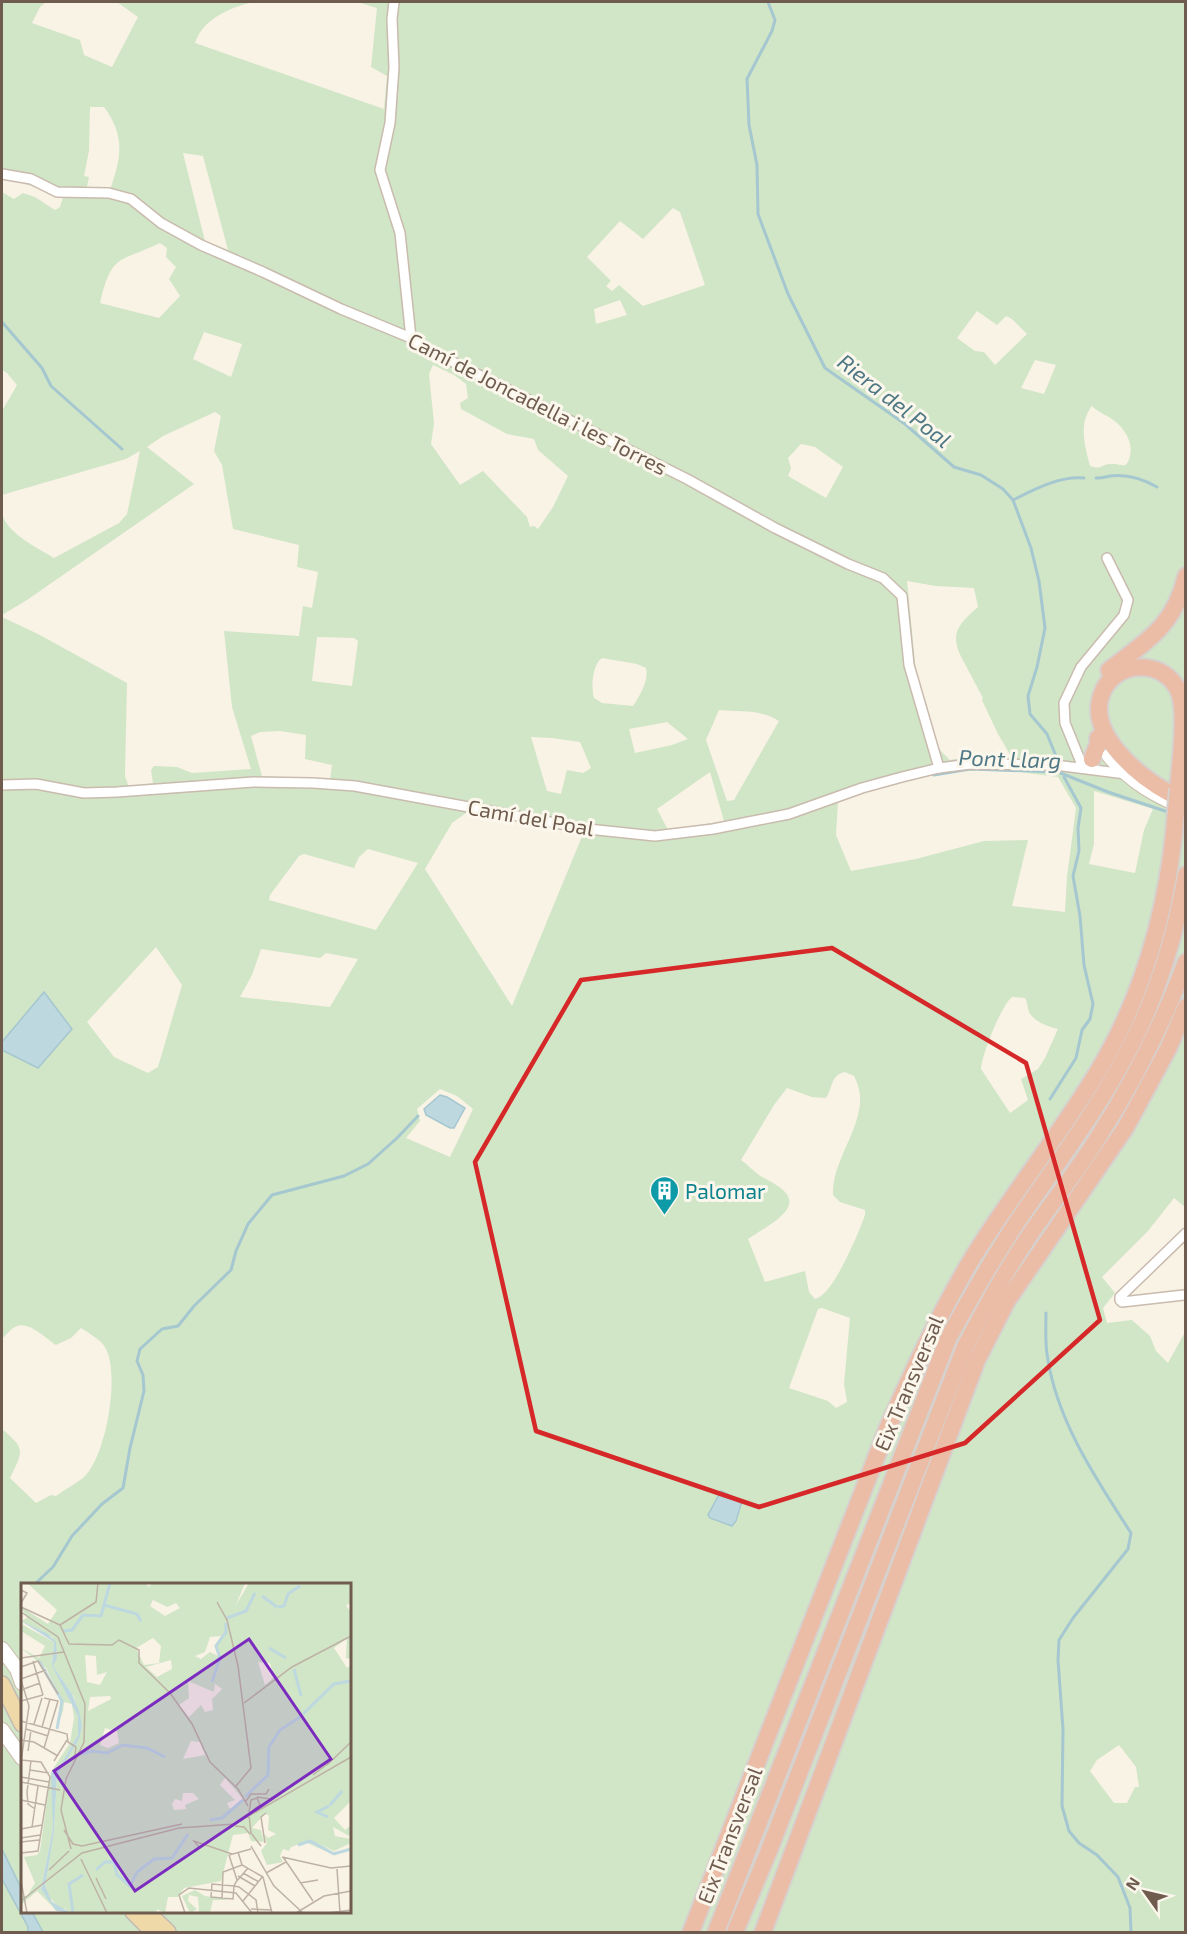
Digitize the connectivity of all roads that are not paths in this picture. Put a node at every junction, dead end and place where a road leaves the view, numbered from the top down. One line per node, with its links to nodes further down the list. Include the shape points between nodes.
1 (394, 2): 3 (street, via 392,101 380,170 400,233)
2 (2, 174): 3 (street, Camí de Joncadella i les Torres, via 31,179 57,192 109,193 131,199 161,223 201,245)
3 (411, 338): 9 (street, Camí de Joncadella i les Torres, via 775,528 883,578 902,596 909,665)
4 (1107, 558): 8 (street, via 1128,600 1124,615 1081,667 1064,703 1065,723)
5 (1185, 576): 6 (highway, via 1181,596 1167,621 1107,672 1096,688 1090,711)
6 (1098, 738): 7 (highway); 8 (highway)
7 (1109, 756): 8 (street, Camí del Poal, via 1102,755); 10 (street, Camí del Poal); 12 (street, via 1148,786)
8 (1086, 765): 9 (street, Camí del Poal, via 998,763); 10 (street, Camí del Poal)
9 (939, 768): 11 (street, Camí del Poal, via 789,814 655,836 324,783 253,782 95,793 36,784)
10 (1126, 774): 13 (street, Camí del Poal, via 1156,795)
11 (2, 785)
12 (1178, 795): 12 (highway, via 1128,763 1109,739 1101,721 1101,694 1113,677 1127,669 1143,667 1161,672 1179,693 1182,720); 28 (highway, bridge, via 1170,868 1156,932 1134,999 1098,1072 974,1255 923,1348 888,1427)
13 (1185, 808)
14 (1185, 875): 19 (highway, Eix Transversal, via 1155,992 1127,1054 1083,1129 976,1287 948,1340)
15 (1185, 962): 24 (highway, Eix Transversal, via 1143,1062 1098,1137 991,1295 965,1347)
16 (1185, 1007): 30 (highway, via 1168,1049 1126,1126 1007,1301 977,1360)
17 (1185, 1233): 18 (street, via 1120,1300)
18 (1184, 1295)
19 (855, 1573): 28 (highway); 36 (highway, Eix Transversal)
20 (2, 1648): 21 (street)
21 (7, 1668): 22 (street)
22 (21, 1682)
23 (2, 1684): 25 (main road)
24 (827, 1701): 30 (highway); 37 (highway, Eix Transversal)
25 (21, 1722)
26 (2, 1730): 27 (street)
27 (21, 1757)
28 (702, 1905): 35 (highway)
29 (140, 1913): 31 (main road); 32 (main road); 33 (main road); 34 (main road)
30 (769, 1914): 38 (highway)
31 (148, 1932)
32 (153, 1932)
33 (160, 1932)
34 (168, 1932)
35 (691, 1932)
36 (716, 1932)
37 (735, 1932)
38 (763, 1932)

